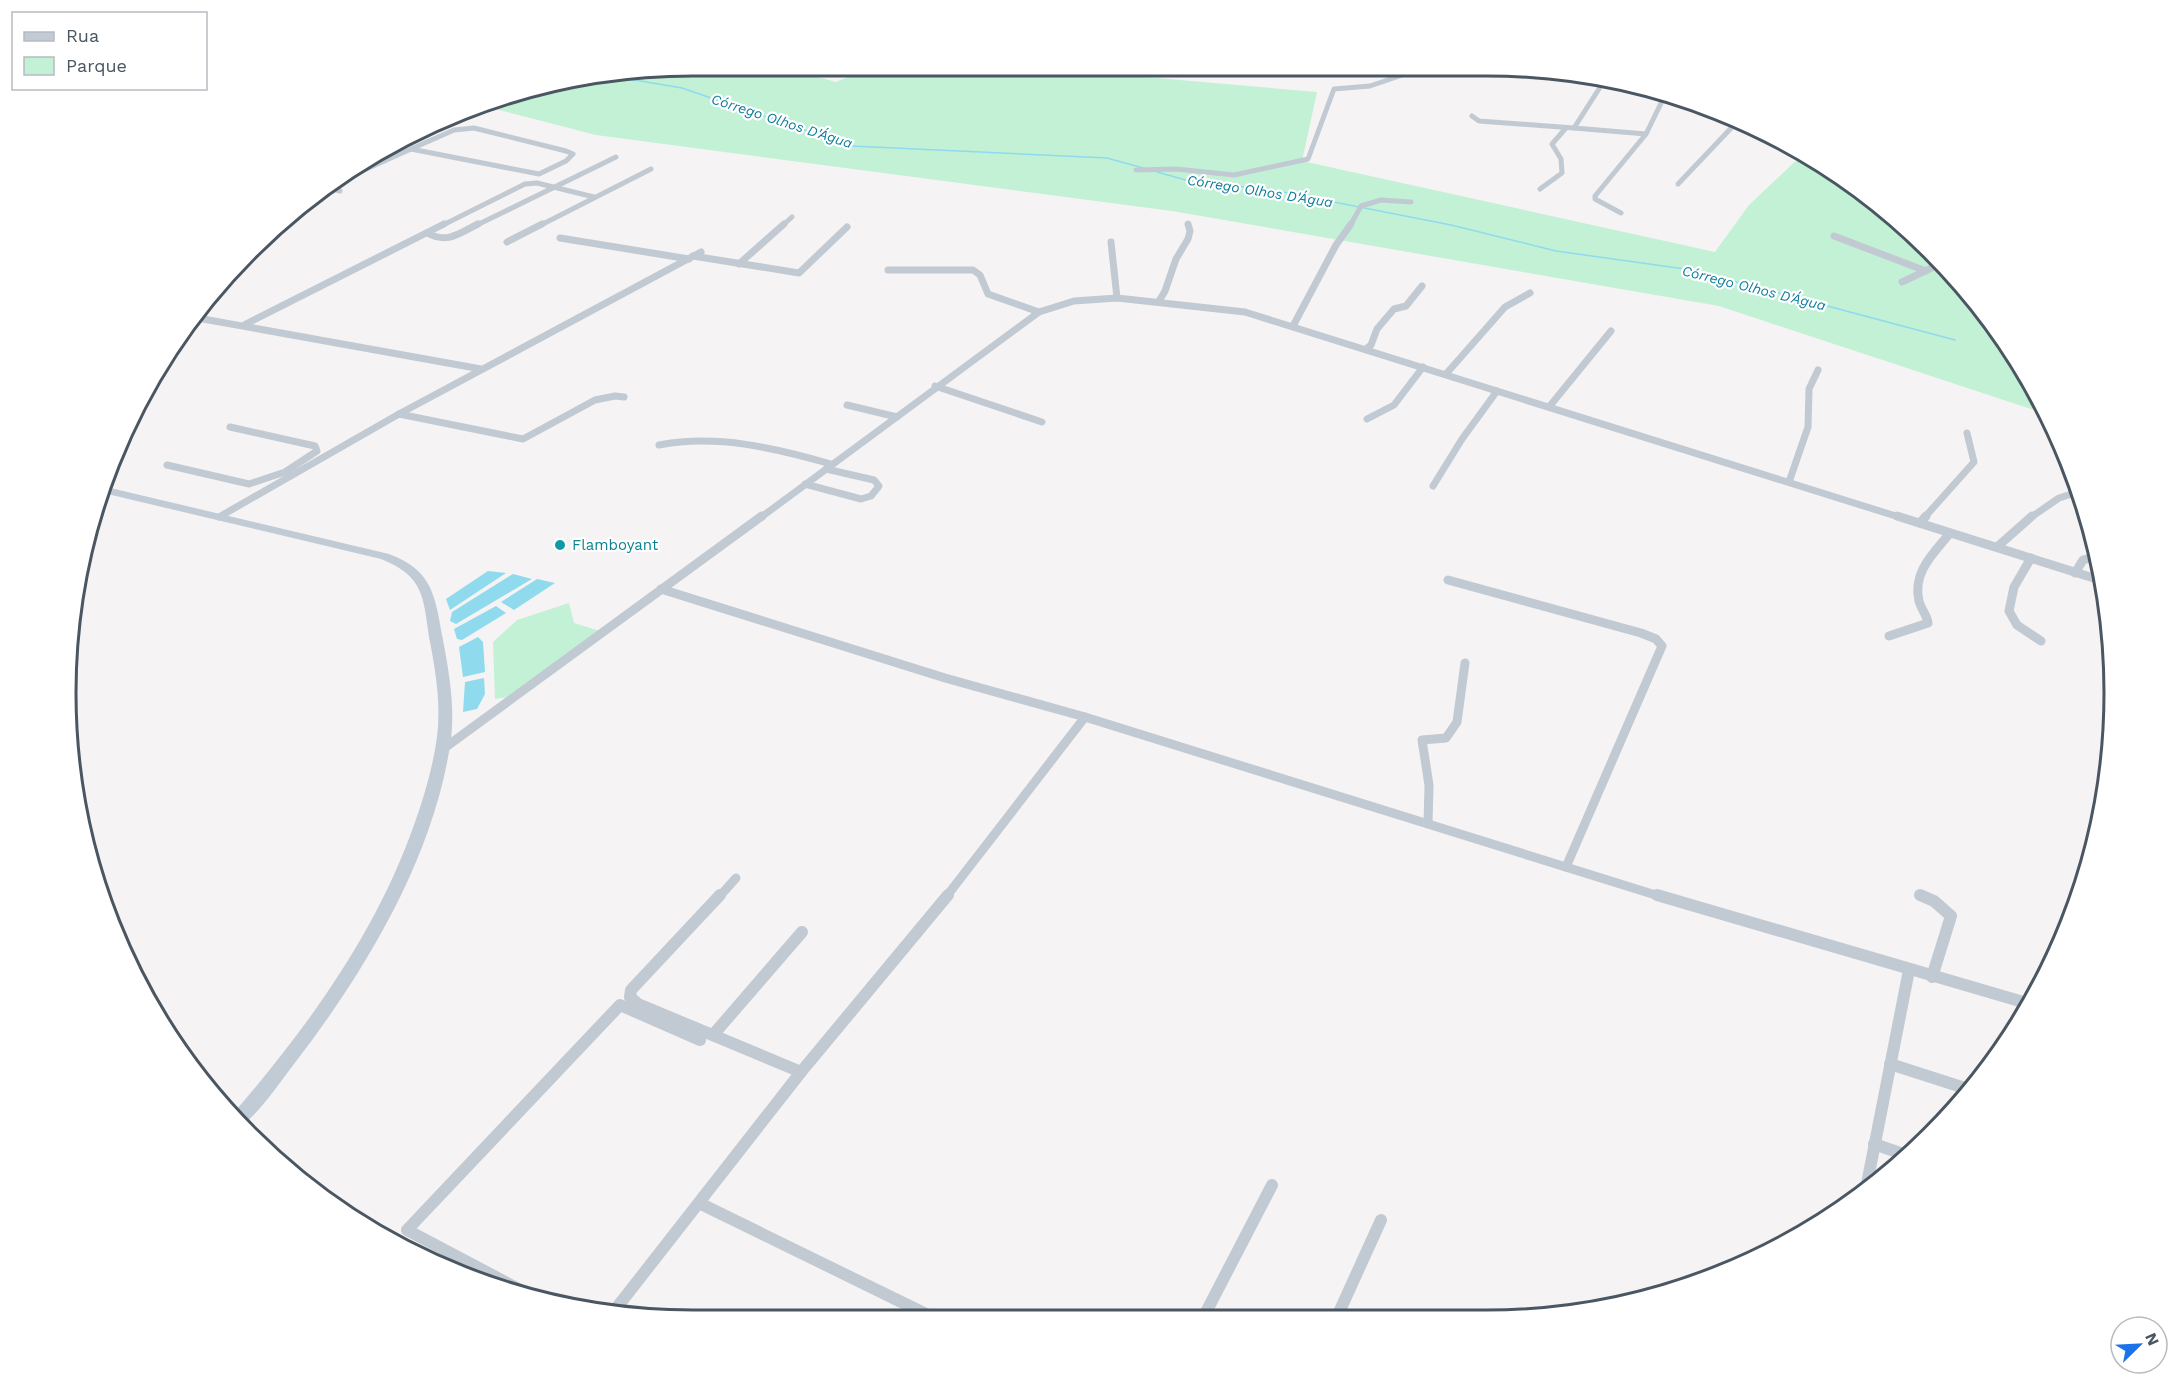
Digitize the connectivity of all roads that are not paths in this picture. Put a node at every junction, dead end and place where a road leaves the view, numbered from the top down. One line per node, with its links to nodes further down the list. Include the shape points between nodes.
1 (1399, 76): 13 (street, via 1370,86 1334,88 1308,159 1234,175 1176,169)
2 (1600, 87): 7 (street)
3 (1662, 102): 8 (street)
4 (1472, 116): 6 (street, via 1481,121)
5 (1732, 127): 14 (street)
6 (1566, 128): 7 (street); 16 (street, via 1552,144 1563,164 1562,173)
7 (1574, 128): 8 (street)
8 (1646, 134): 21 (street, via 1595,197)
9 (411, 149): 9 (street, via 454,130 470,128 573,154 539,174); 11 (street)
10 (616, 157): 15 (street)
11 (374, 166)
12 (651, 169): 19 (street)
13 (1136, 170)
14 (1678, 184)
15 (554, 187): 19 (street); 25 (street, via 536,182 525,184); 25 (street, via 450,238 439,239)
16 (1540, 189)
17 (337, 190): 18 (street)
18 (340, 191)
19 (594, 197): 28 (street)
20 (1411, 202): 44 (street, via 1376,201 1361,206)
21 (1621, 213)
22 (792, 217): 32 (street)
23 (1188, 224): 40 (street, via 1188,239)
24 (847, 227): 32 (street, via 799,273)
25 (427, 233): 43 (street)
26 (1834, 236): 35 (street)
27 (560, 238): 31 (street)
28 (507, 242)
29 (1111, 242): 39 (street)
30 (701, 252): 31 (street)
31 (691, 257): 32 (street); 48 (street)
32 (739, 264)
33 (1933, 267): 35 (street)
34 (888, 270): 41 (street, via 973,270 980,275 988,294)
35 (1926, 271): 36 (street)
36 (1902, 282)
37 (1422, 286): 46 (street, via 1406,306 1394,309)
38 (1530, 293): 50 (street, via 1505,307)
39 (1117, 298): 40 (street); 41 (street, via 1074,301)
40 (1159, 301): 44 (street, via 1245,312)
41 (1039, 312): 51 (street)
42 (203, 319): 43 (street)
43 (244, 326): 48 (street)
44 (1293, 326): 46 (street)
45 (1611, 331): 55 (street)
46 (1366, 349): 47 (street)
47 (1423, 367): 50 (street); 58 (street, via 1394,405)
48 (481, 369): 56 (street)
49 (1818, 370): 67 (street, via 1809,388 1808,427)
50 (1446, 374): 52 (street)
51 (935, 386): 57 (street); 59 (street)
52 (1497, 391): 55 (street); 69 (street)
53 (624, 397): 56 (street, via 595,400 523,439)
54 (847, 405): 57 (street)
55 (1549, 407): 67 (street)
56 (399, 414): 66 (street)
57 (897, 417): 65 (street)
58 (1366, 419)
59 (1042, 422)
60 (230, 427): 64 (street, via 315,446 317,451 313,455)
61 (1967, 433): 73 (street, via 1974,462)
62 (659, 445): 65 (street, via 686,440 724,441 799,455)
63 (167, 465): 64 (street, via 249,484)
64 (293, 466): 66 (street)
65 (828, 466): 68 (street); 68 (street, via 874,480 879,486 871,496 861,499)
66 (303, 469): 72 (street)
67 (1789, 482): 73 (street)
68 (805, 484): 81 (street)
69 (1433, 486)
70 (110, 491): 72 (street)
71 (2072, 495): 75 (street, via 2022,524)
72 (219, 517): 86 (street, via 376,555 418,574 430,604 441,666 446,708)
73 (1920, 524): 74 (street)
74 (1950, 533): 75 (street); 82 (street, via 1921,566 1917,578 1919,601 1928,623)
75 (1997, 547): 76 (street)
76 (2031, 558): 78 (street); 83 (street, via 2013,590 2008,609 2012,620)
77 (2089, 558): 78 (street, via 2083,560)
78 (2075, 573): 79 (street)
79 (2094, 579)
80 (1448, 580): 88 (street, via 1641,633 1662,646)
81 (661, 589): 85 (street, via 945,678); 86 (street)
82 (1890, 636)
83 (2041, 641)
84 (1465, 663): 87 (street, via 1457,722 1446,738 1422,740)
85 (1085, 717): 87 (street); 98 (street, via 916,936)
86 (443, 749): 100 (street, via 409,863 358,959 314,1024)
87 (1428, 824): 88 (street)
88 (1566, 867): 92 (street)
89 (736, 878): 95 (street, via 630,993 630,998 639,1004)
90 (1920, 895): 93 (street, via 1952,916)
91 (802, 932): 95 (street)
92 (1910, 970): 93 (street); 97 (street)
93 (1932, 977): 94 (street)
94 (2022, 1002)
95 (713, 1035): 98 (street)
96 (700, 1040): 107 (street, via 620,1005 407,1230)
97 (1890, 1064): 99 (street); 101 (street)
98 (801, 1072): 105 (street)
99 (1962, 1087)
100 (243, 1114)
101 (1874, 1144): 102 (street); 103 (street)
102 (1899, 1153)
103 (1868, 1179)
104 (1272, 1185): 110 (street)
105 (699, 1203): 108 (street); 109 (street)
106 (1381, 1220): 111 (street)
107 (501, 1280)
108 (618, 1306)
109 (917, 1310)
110 (1207, 1310)
111 (1340, 1310)

